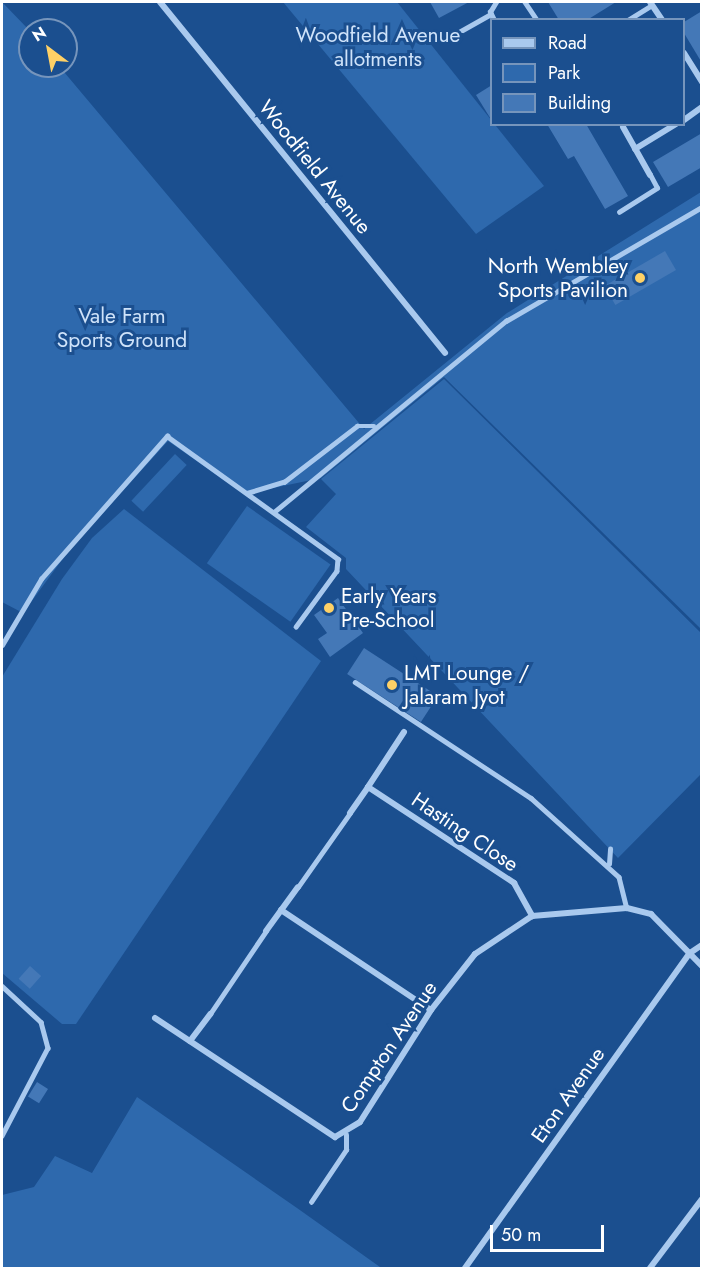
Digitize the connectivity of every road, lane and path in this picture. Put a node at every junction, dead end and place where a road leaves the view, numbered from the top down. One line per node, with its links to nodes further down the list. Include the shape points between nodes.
1 (160, 2): 21 (street, Woodfield Avenue)
2 (496, 2): 5 (lane)
3 (525, 2): 7 (lane)
4 (651, 3): 8 (lane); 9 (street)
5 (491, 14): 6 (lane); 10 (lane)
6 (493, 18)
7 (536, 18)
8 (631, 18)
9 (661, 18)
10 (442, 41)
11 (685, 55): 12 (street)
12 (702, 82)
13 (702, 107): 14 (street)
14 (685, 119)
15 (622, 126): 17 (street)
16 (672, 126): 17 (street)
17 (635, 149): 18 (street)
18 (650, 175): 20 (lane, via 657,188)
19 (702, 207): 22 (lane, via 506,321)
20 (619, 212)
21 (445, 353)
22 (374, 426): 23 (lane, via 357,426 284,482); 24 (lane)
23 (247, 493): 24 (lane); 26 (lane, via 176,438 159,440 121,492 41,579)
24 (273, 512): 25 (lane, via 338,559 337,571)
25 (296, 627)
26 (2, 645)
27 (355, 682): 32 (lane, via 531,798)
28 (404, 732): 29 (street)
29 (368, 787): 30 (street); 36 (street, Hasting Close, via 514,883)
30 (350, 813): 33 (lane)
31 (610, 849): 32 (lane)
32 (609, 865): 34 (lane, via 624,885)
33 (298, 887): 35 (street)
34 (627, 908): 36 (street, Compton Avenue); 39 (street, via 651,914)
35 (281, 910): 37 (street); 42 (street)
36 (532, 916): 42 (street, Compton Avenue, via 475,954)
37 (266, 931): 43 (lane)
38 (702, 945): 39 (street, Eton Avenue)
39 (690, 952): 40 (street); 50 (street, Eton Avenue)
40 (702, 966)
41 (2, 986): 46 (lane, via 41,1022 48,1048)
42 (431, 1010): 47 (street, Compton Avenue, via 360,1122)
43 (210, 1014): 45 (street)
44 (155, 1018): 45 (street, Compton Avenue)
45 (190, 1041): 47 (street, Compton Avenue, via 335,1137)
46 (2, 1136)
47 (346, 1136): 49 (lane, via 346,1150)
48 (702, 1199): 51 (street)
49 (311, 1202)
50 (465, 1269)
51 (650, 1269)

